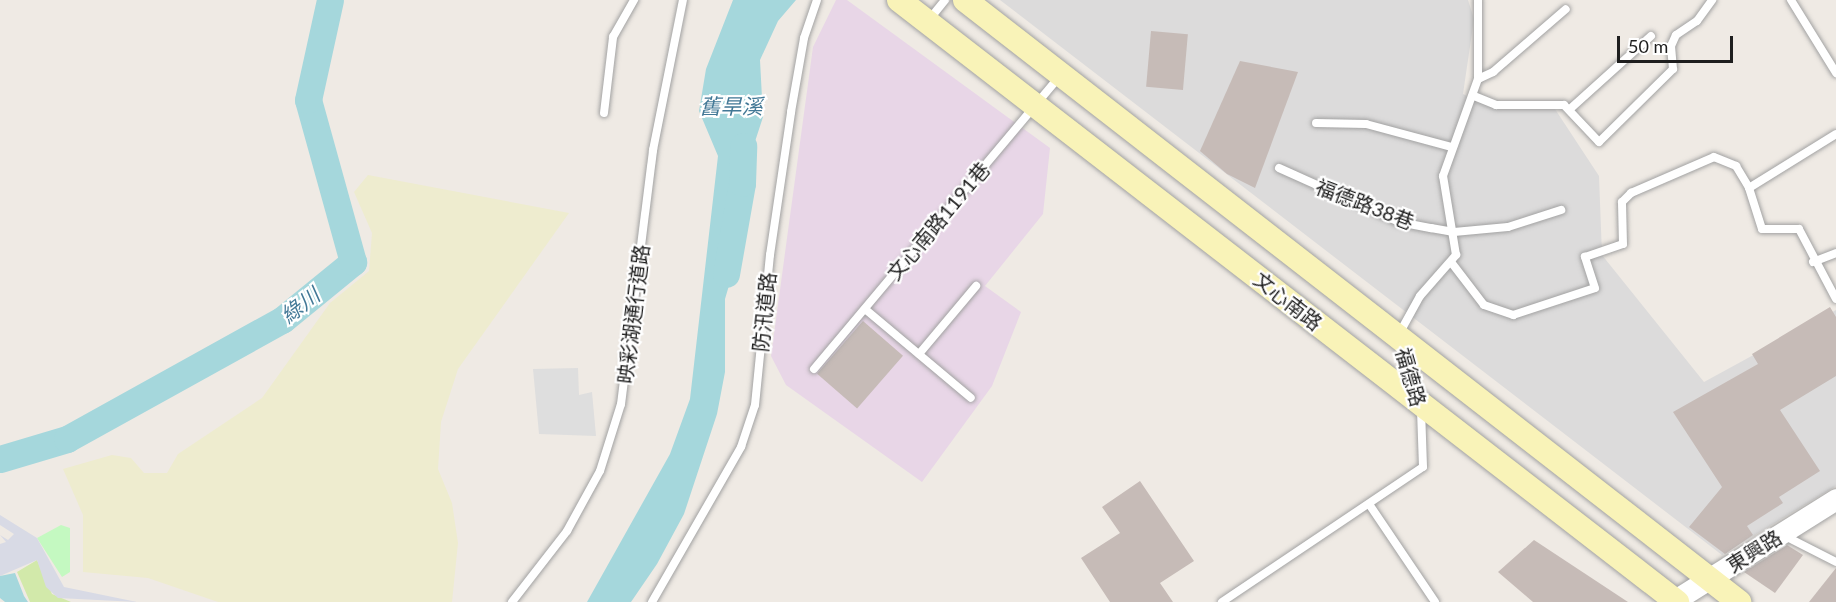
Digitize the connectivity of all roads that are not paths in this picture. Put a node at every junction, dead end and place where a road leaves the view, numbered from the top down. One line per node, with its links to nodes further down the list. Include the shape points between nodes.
1 (633, 0): 19 (lane, via 613,37)
2 (682, 0): 44 (lane, 映彩湖通行道路, via 653,150 621,404 600,471 567,531)
3 (817, 0): 45 (lane, 防汛道路, via 804,38 791,112 770,255 755,405 741,447 719,490)
4 (899, 0): 11 (main road, 文心南路)
5 (945, 0): 11 (lane)
6 (965, 0): 13 (main road)
7 (1478, 0): 15 (lane)
8 (1712, 0): 18 (lane, via 1671,46 1673,69 1599,142)
9 (1791, 0): 14 (lane)
10 (1566, 9): 15 (lane, via 1493,72)
11 (928, 22): 17 (main road, 文心南路)
12 (1651, 36): 18 (lane)
13 (1062, 73): 17 (lane, 文心南路1191巷); 33 (main road)
14 (1836, 73)
15 (1478, 80): 16 (lane)
16 (1474, 96): 18 (lane, via 1496,105 1564,105); 22 (lane)
17 (1035, 106): 32 (lane, 文心南路1191巷); 37 (main road, 文心南路)
18 (1570, 109)
19 (604, 113)
20 (1316, 123): 22 (lane, via 1375,125)
21 (1836, 134): 24 (lane)
22 (1452, 147): 26 (lane, via 1443,176)
23 (1279, 168): 26 (lane, 福德路38巷, via 1399,222)
24 (1749, 188): 28 (lane, via 1736,166 1714,157 1631,193 1622,202 1623,244 1586,257 1595,288 1513,315 1484,305); 29 (lane, via 1762,229 1799,229)
25 (1561, 210): 26 (lane, 福德路38巷, via 1508,227)
26 (1454, 232): 28 (lane, via 1456,255)
27 (1836, 253): 29 (lane)
28 (1451, 262): 33 (lane, 福德路, via 1420,296)
29 (1813, 262): 31 (lane)
30 (976, 286): 34 (lane)
31 (1836, 299)
32 (865, 309): 34 (lane); 35 (lane, 文心南路1191巷)
33 (1399, 334): 37 (lane, 福德路); 42 (main road)
34 (919, 354): 36 (lane)
35 (814, 369)
36 (971, 398)
37 (1420, 400): 39 (lane, 福德路, via 1423,467); 43 (main road, 文心南路)
38 (1836, 499): 40 (street, 東興路)
39 (1369, 504): 46 (lane, 福德路); 47 (lane)
40 (1782, 534): 41 (lane); 42 (street, 東興路)
41 (1836, 562)
42 (1710, 579): 43 (street, 東興路); 48 (main road)
43 (1675, 601)
44 (512, 602)
45 (652, 602)
46 (1222, 602)
47 (1435, 602)
48 (1739, 602)

